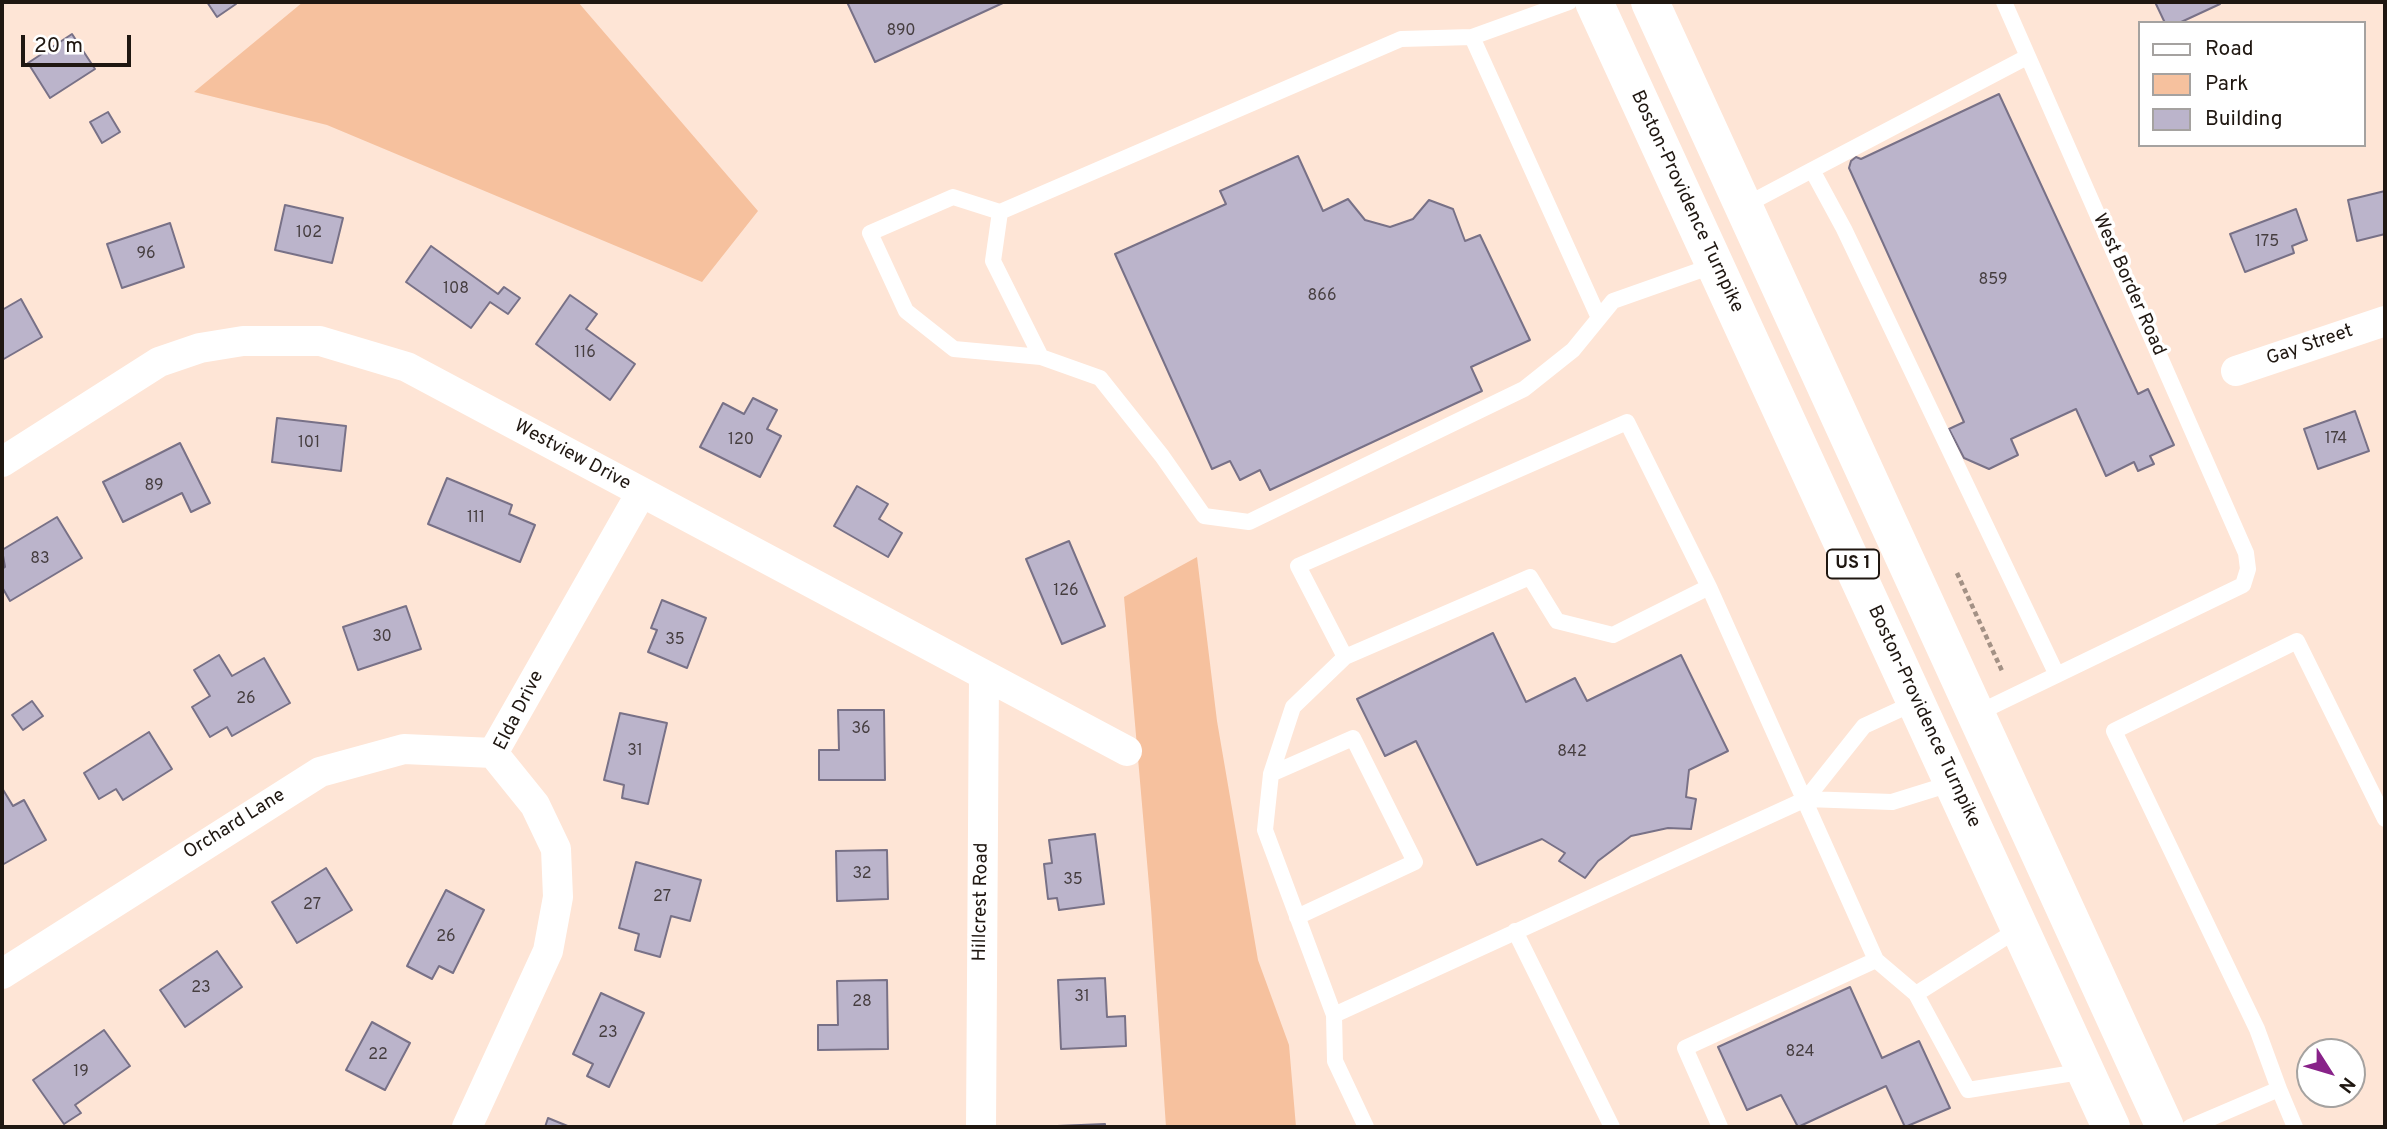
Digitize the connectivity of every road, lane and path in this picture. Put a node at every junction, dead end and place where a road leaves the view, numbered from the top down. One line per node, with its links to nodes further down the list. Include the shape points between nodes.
1 (1569, 2): 5 (lane)
2 (1594, 2): 10 (main road, Boston-Providence Turnpike / US 1)
3 (1650, 2): 8 (main road, US 1)
4 (2004, 2): 6 (lane, West Border Road)
5 (1472, 37): 9 (lane, via 1401,39); 11 (lane)
6 (2027, 57): 7 (lane); 19 (lane, West Border Road, via 2246,553 2248,569 2243,585)
7 (1812, 170): 8 (lane); 19 (lane)
8 (1745, 206): 22 (main road, US 1)
9 (1000, 212): 13 (lane, via 993,261); 13 (lane, via 953,197 870,233 906,311 954,349)
10 (1716, 265): 11 (lane, via 1613,301); 21 (main road, Boston-Providence Turnpike / US 1)
11 (1600, 318): 13 (lane, via 1573,350 1524,388 1249,522 1204,516 1100,378)
12 (2385, 321): 14 (street, Gay Street)
13 (1041, 357)
14 (2236, 371)
15 (2, 463): 16 (street, Westview Drive, via 159,362 200,348 243,341 320,341 407,367)
16 (641, 493): 20 (street, Westview Drive); 24 (street, Elda Drive)
17 (1709, 587): 18 (lane, via 1613,635 1557,621 1530,577); 18 (lane, via 1627,422 1298,566); 27 (lane)
18 (1345, 657): 25 (lane, via 1293,707)
19 (2057, 675): 22 (lane)
20 (984, 677): 23 (street, Westview Drive); 39 (street, Hillcrest Road)
21 (1916, 702): 26 (main road, Boston-Providence Turnpike / US 1); 27 (lane, via 1864,726)
22 (1976, 714): 44 (main road, US 1)
23 (1127, 751)
24 (494, 753): 33 (street, Orchard Lane, via 404,749 320,772); 38 (street, Elda Drive, via 536,805 556,849 558,897 548,951)
25 (1271, 774): 29 (lane, via 1265,830); 29 (lane, via 1353,738 1415,862)
26 (1953, 783): 27 (lane, via 1892,802); 30 (main road, Boston-Providence Turnpike / US 1)
27 (1806, 799): 31 (lane); 32 (lane)
28 (2385, 819): 37 (lane, via 2297,641 2114,731 2257,1029)
29 (1297, 917): 35 (lane)
30 (2020, 928): 34 (lane); 36 (main road, Boston-Providence Turnpike / US 1)
31 (1515, 931): 35 (lane); 41 (lane)
32 (1876, 960): 34 (lane); 42 (lane, via 1685,1048)
33 (2, 974)
34 (1916, 994): 36 (lane, via 1968,1090)
35 (1334, 1015): 40 (lane, via 1335,1061)
36 (2086, 1071): 43 (main road, Boston-Providence Turnpike / US 1)
37 (2279, 1089): 45 (lane); 46 (lane)
38 (467, 1127)
39 (981, 1127)
40 (1366, 1127)
41 (1612, 1127)
42 (1720, 1127)
43 (2111, 1127)
44 (2165, 1127)
45 (2190, 1127)
46 (2295, 1127)

